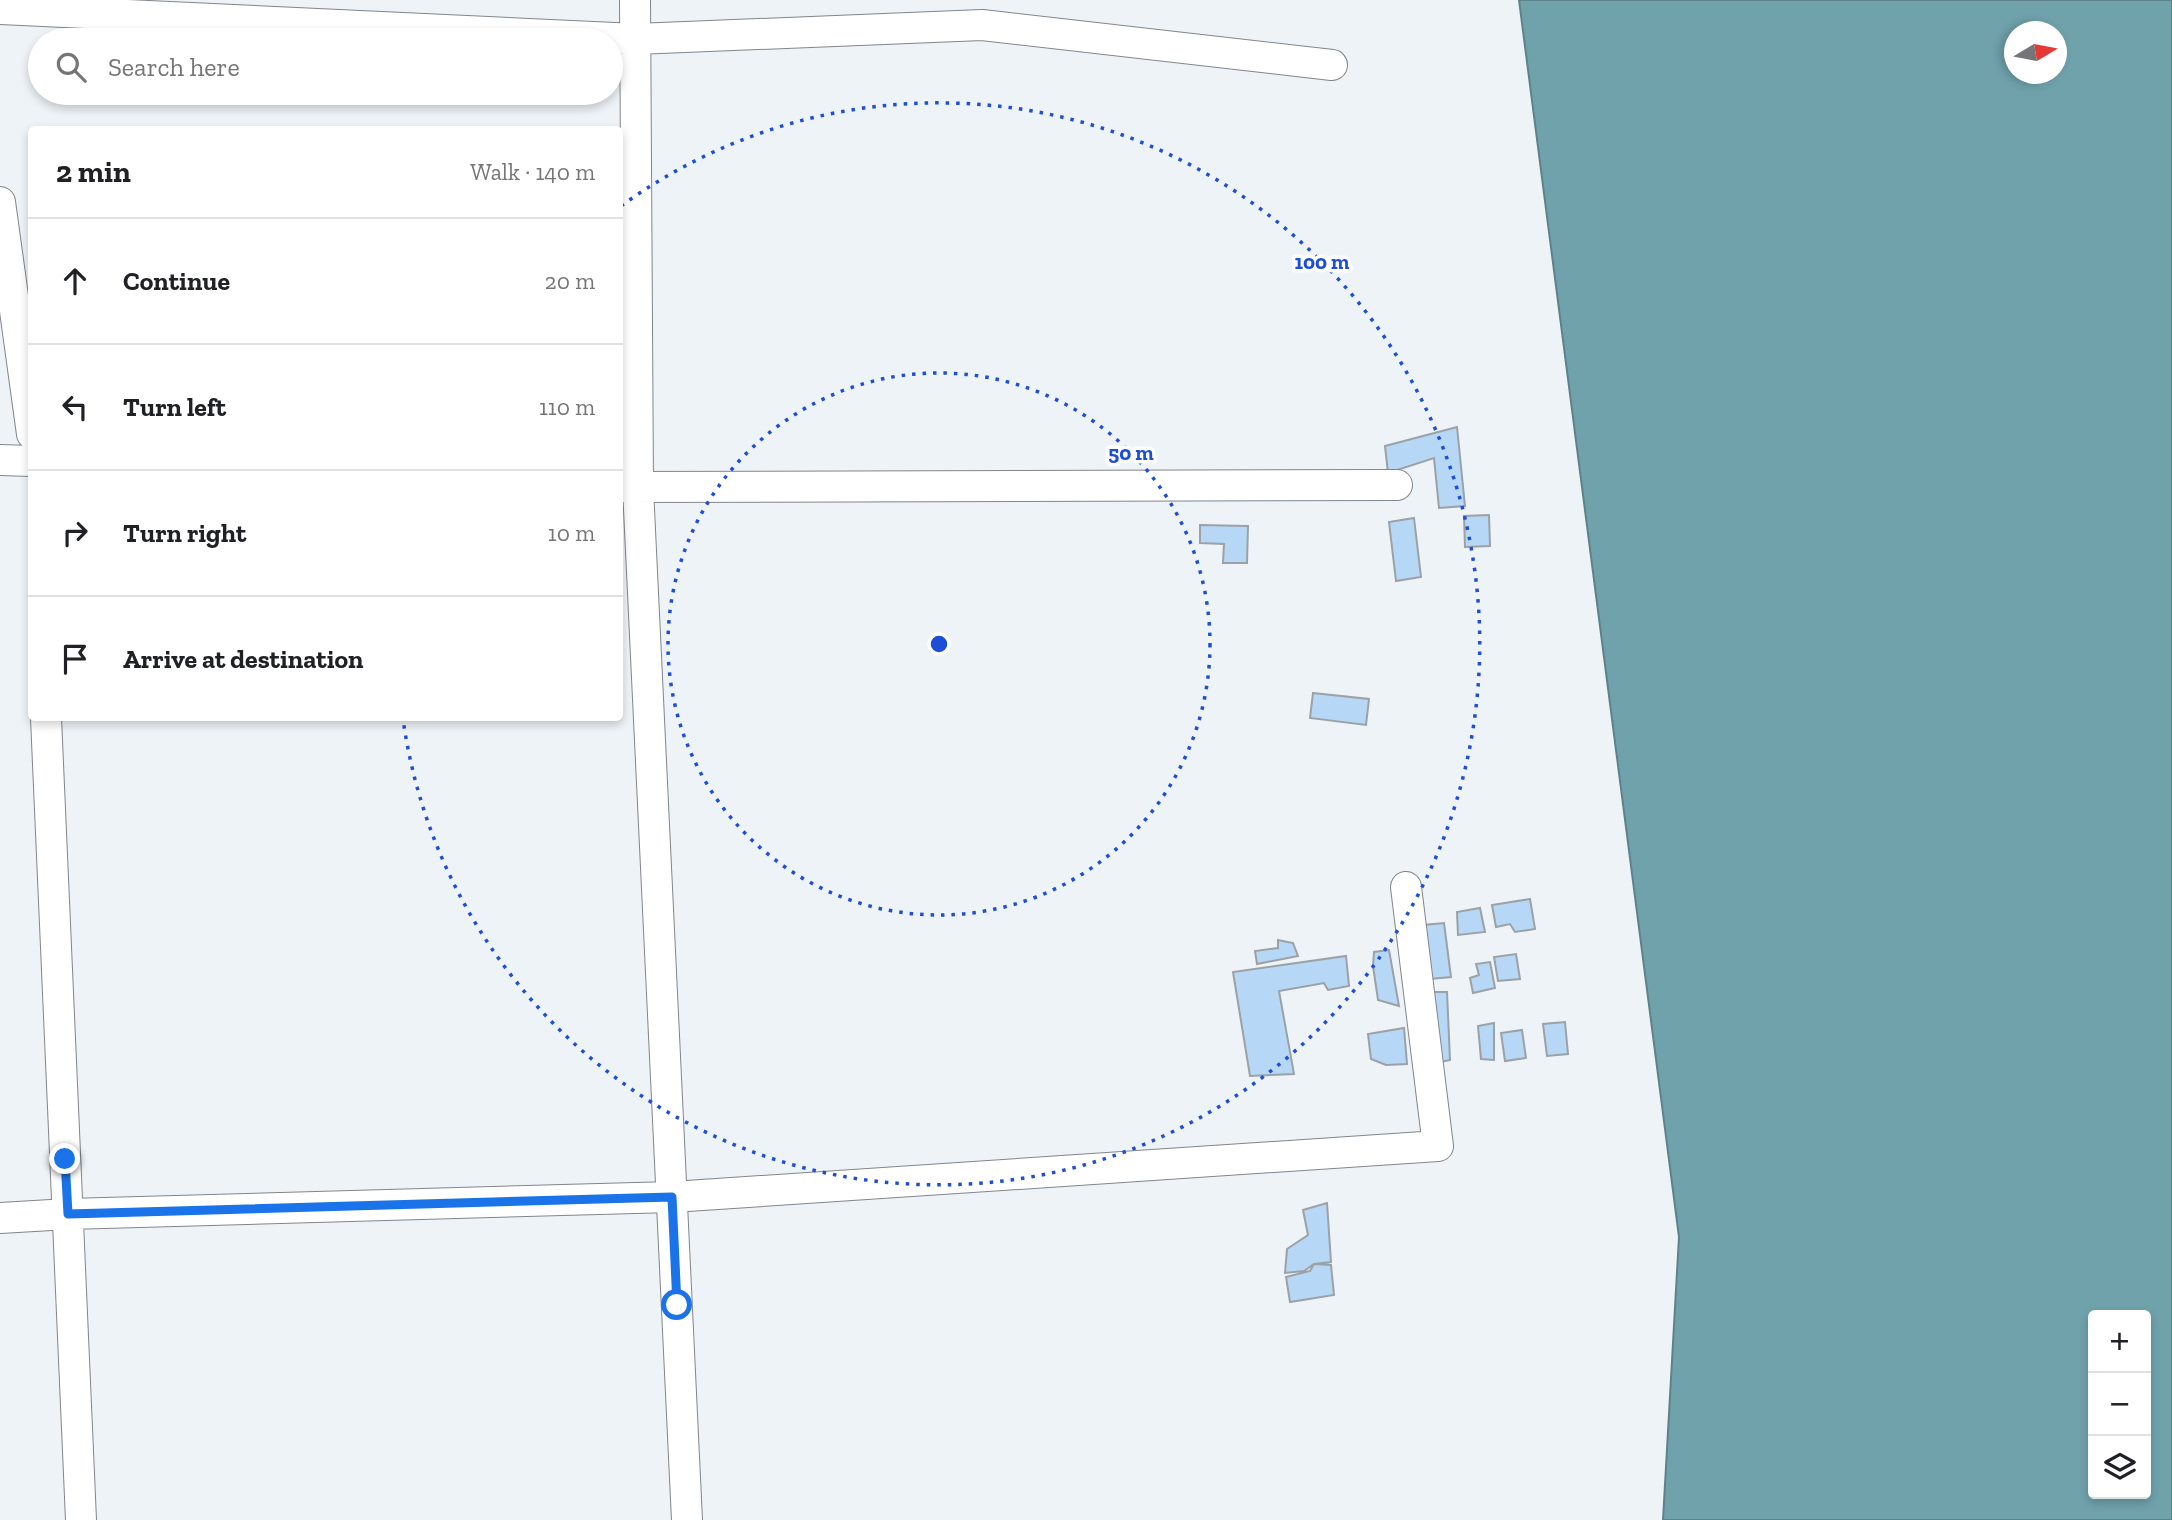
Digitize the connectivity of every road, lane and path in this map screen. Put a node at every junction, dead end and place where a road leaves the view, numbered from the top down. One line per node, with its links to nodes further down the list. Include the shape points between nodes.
1 (635, 0): 5 (street)
2 (0, 9): 3 (street)
3 (403, 28)
4 (623, 38): 5 (street)
5 (636, 39): 6 (street, via 982,25); 12 (street)
6 (1332, 65)
7 (0, 202): 8 (street)
8 (28, 405)
9 (0, 460): 10 (street)
10 (28, 461)
11 (1397, 485): 12 (street)
12 (629, 488): 15 (street)
13 (46, 721): 16 (street)
14 (1406, 887): 15 (street, via 1438,1146)
15 (672, 1197): 16 (street); 19 (street)
16 (68, 1214): 17 (street); 18 (street)
17 (0, 1218)
18 (81, 1520)
19 (687, 1520)

